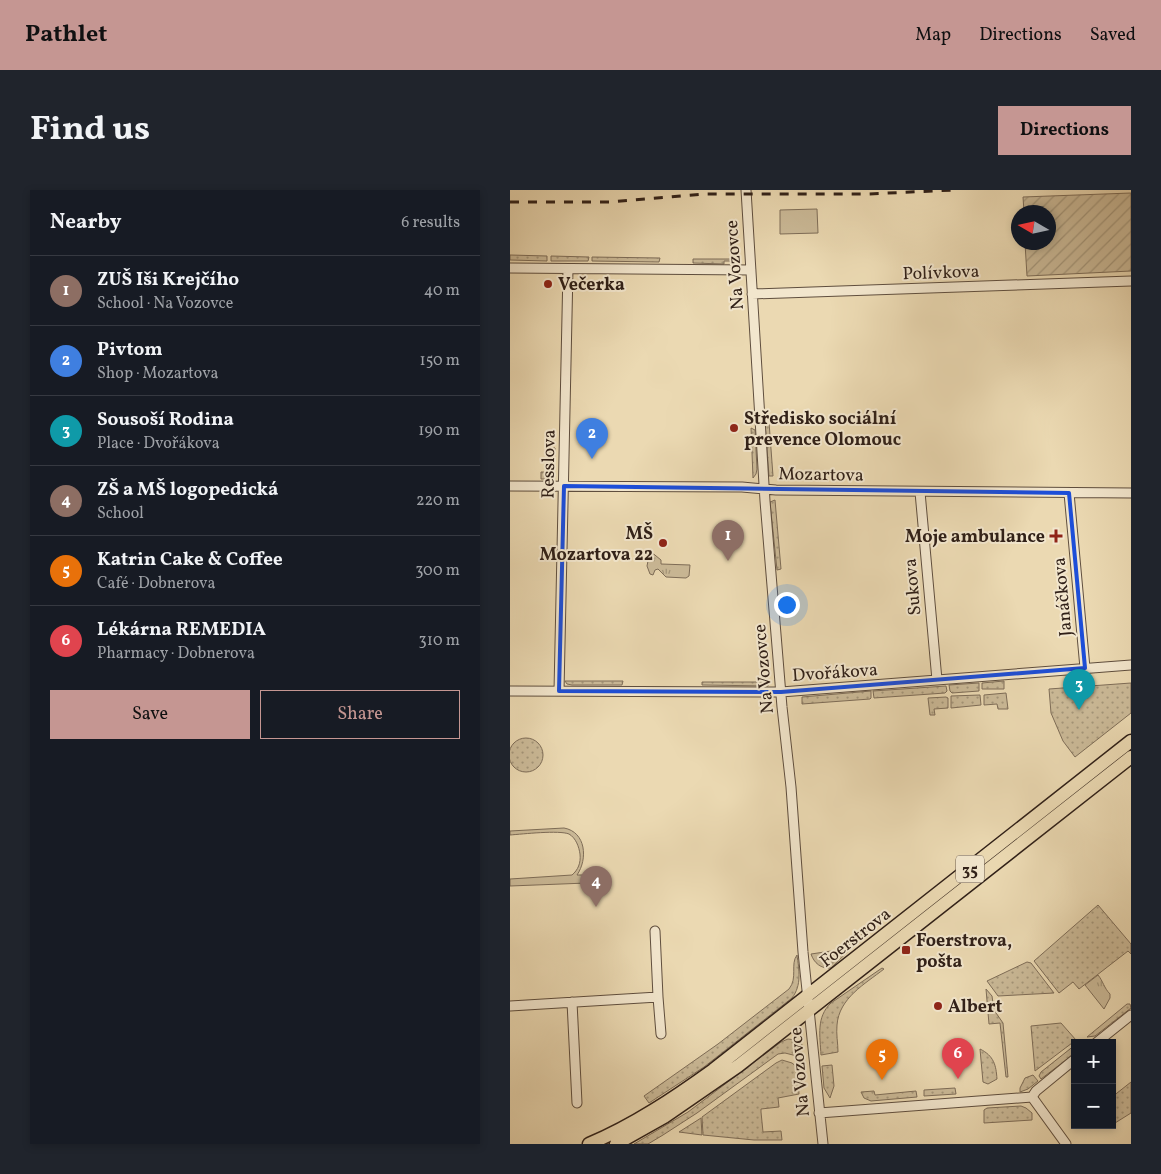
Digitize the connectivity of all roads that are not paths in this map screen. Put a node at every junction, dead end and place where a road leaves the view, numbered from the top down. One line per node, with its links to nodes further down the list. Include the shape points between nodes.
1 (746, 190): 4 (street, Na Vozovce)
2 (510, 268): 3 (street)
3 (568, 269): 4 (street); 8 (street, Resslova)
4 (751, 270): 6 (street, Na Vozovce)
5 (1131, 281): 6 (street, Polívkova)
6 (753, 297): 9 (street, Na Vozovce)
7 (510, 486): 8 (street, Mozartova)
8 (564, 486): 9 (street, Mozartova); 17 (street, Resslova)
9 (764, 489): 10 (street, Mozartova); 18 (street, Na Vozovce)
10 (920, 492): 11 (street, Mozartova); 15 (street, Sukova)
11 (1070, 493): 12 (street, Mozartova); 14 (street, Janáčkova)
12 (1131, 493)
13 (1131, 665): 14 (street, Dvořákova)
14 (1085, 668): 15 (street, Dvořákova)
15 (937, 680): 18 (street, Dvořákova)
16 (510, 691): 17 (street, Dvořákova)
17 (559, 691): 18 (street, Dvořákova)
18 (781, 692): 22 (street, Na Vozovce)
19 (1131, 742): 22 (main road, Foerstrova / 35)
20 (1131, 757): 26 (main road, Foerstrova / 35)
21 (655, 931): 23 (street)
22 (809, 996): 26 (street, Na Vozovce); 34 (main road, Foerstrova / 35, via 671,1099)
23 (658, 997): 24 (street); 28 (street)
24 (572, 1002): 25 (street); 32 (street)
25 (510, 1006)
26 (810, 1009): 33 (street, Na Vozovce); 35 (main road, Foerstrova / 35, via 697,1095)
27 (1131, 1015): 29 (street)
28 (661, 1034)
29 (1101, 1039)
30 (1071, 1063): 31 (street, via 1036,1090)
31 (1032, 1097): 33 (street); 37 (street)
32 (577, 1103)
33 (819, 1113): 36 (street, Na Vozovce)
34 (589, 1144)
35 (616, 1144)
36 (823, 1144)
37 (1066, 1144)

